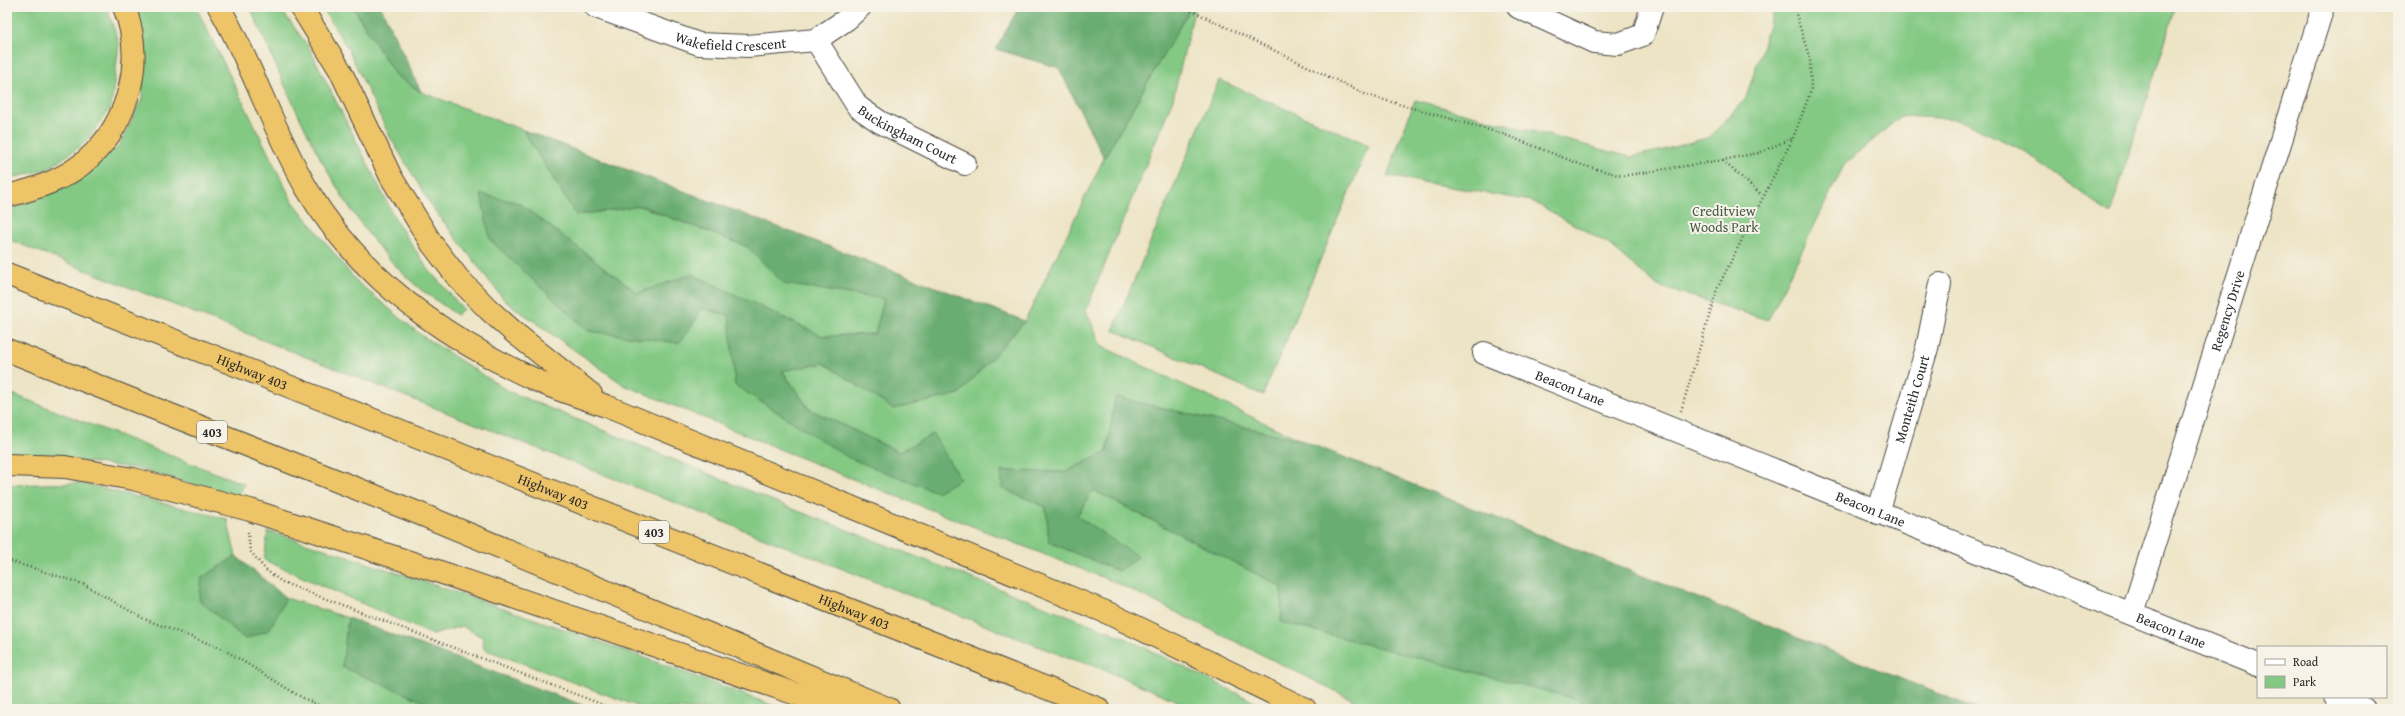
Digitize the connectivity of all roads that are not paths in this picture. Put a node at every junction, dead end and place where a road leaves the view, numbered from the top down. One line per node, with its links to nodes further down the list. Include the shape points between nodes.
1 (124, 7): 11 (highway, via 131,32 134,68 125,104 113,129 78,167 53,182)
2 (219, 7): 16 (highway, via 307,189 358,258 405,301 460,340 539,381)
3 (301, 7): 16 (highway, via 340,70 391,177 432,244 458,278 516,334)
4 (596, 7): 9 (street, Wakefield Crescent, via 699,44 748,46)
5 (860, 7): 9 (street, Wakefield Crescent)
6 (1518, 7): 7 (street, via 1594,42 1618,44 1643,35)
7 (1652, 7)
8 (2323, 7): 19 (street, Regency Drive)
9 (816, 40): 10 (street, Buckingham Court, via 858,107 880,122)
10 (965, 164)
11 (7, 196)
12 (7, 274): 24 (highway, Highway 403 / 403)
13 (1940, 284): 18 (street, Monteith Court, via 1927,348)
14 (7, 350): 23 (highway, 403, via 418,513)
15 (1484, 353): 18 (street, Beacon Lane)
16 (606, 406): 25 (highway, via 1108,613)
17 (7, 465): 22 (highway, via 64,467 133,479 250,510)
18 (1878, 513): 19 (street, Beacon Lane)
19 (2132, 614): 20 (street, Beacon Lane)
20 (2257, 665)
21 (2337, 698): 26 (street)
22 (840, 709)
23 (889, 709)
24 (1099, 709)
25 (1305, 709)
26 (2364, 709)

